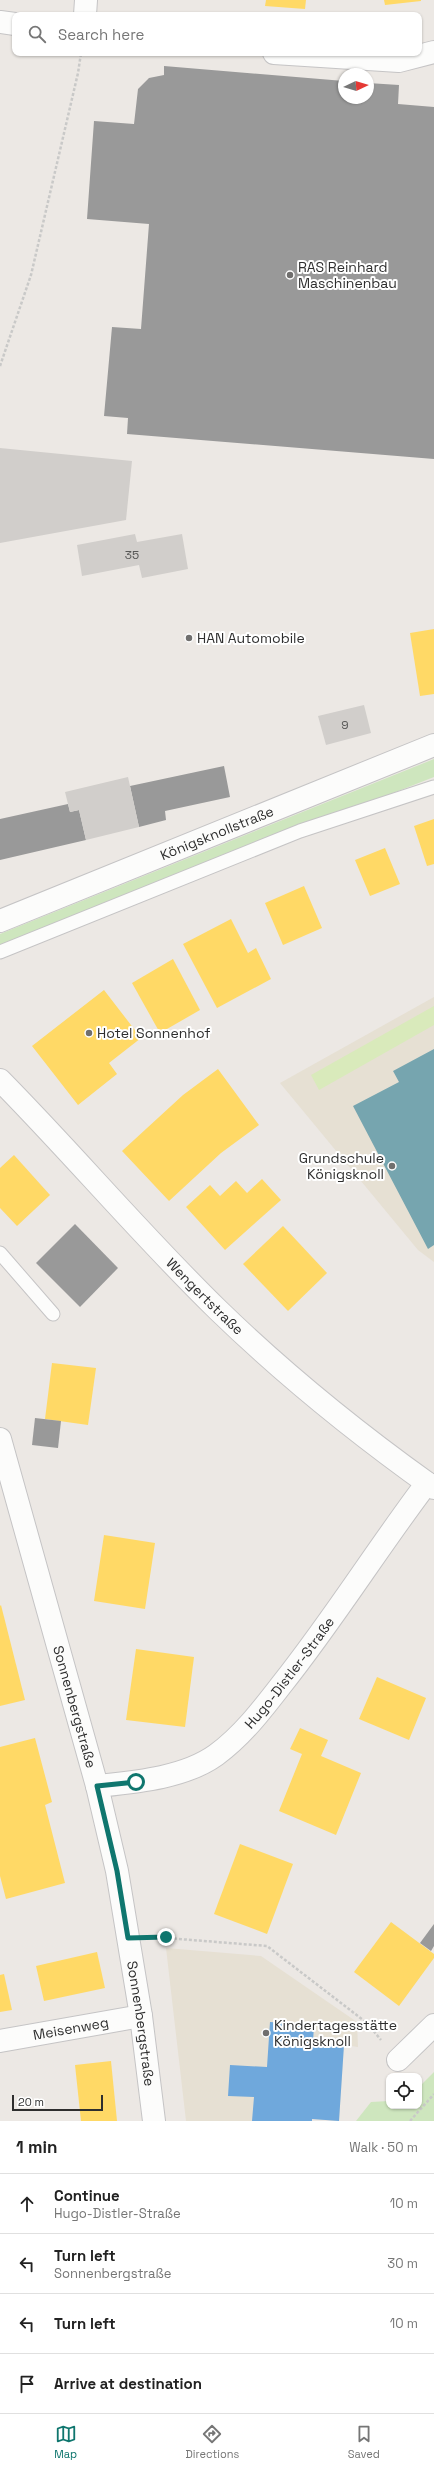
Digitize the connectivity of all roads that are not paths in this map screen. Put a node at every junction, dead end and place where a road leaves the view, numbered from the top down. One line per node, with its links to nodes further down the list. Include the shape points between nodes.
1 (86, 0): 2 (street)
2 (85, 12)
3 (0, 22): 4 (street)
4 (12, 24)
5 (434, 52): 6 (street)
6 (422, 55)
7 (321, 56): 8 (street, via 399,61)
8 (418, 56)
9 (434, 745): 11 (street, Königsknollstraße)
10 (434, 787): 12 (lane, Königsknollstraße, via 300,831)
11 (0, 921)
12 (0, 952)
13 (0, 1080): 17 (street, Wengertstraße, via 148,1240 219,1310 339,1416)
14 (0, 1253): 15 (lane)
15 (53, 1314)
16 (0, 1439): 18 (street, Sonnenbergstraße)
17 (430, 1485): 18 (street, Hugo-Distler-Straße, via 249,1726 215,1756 187,1769 136,1782)
18 (97, 1786): 19 (street, Sonnenbergstraße, via 117,1871)
19 (141, 2016): 21 (street, Meisenweg); 23 (street, Sonnenbergstraße)
20 (434, 2025): 22 (street)
21 (0, 2041)
22 (398, 2060)
23 (154, 2121)

